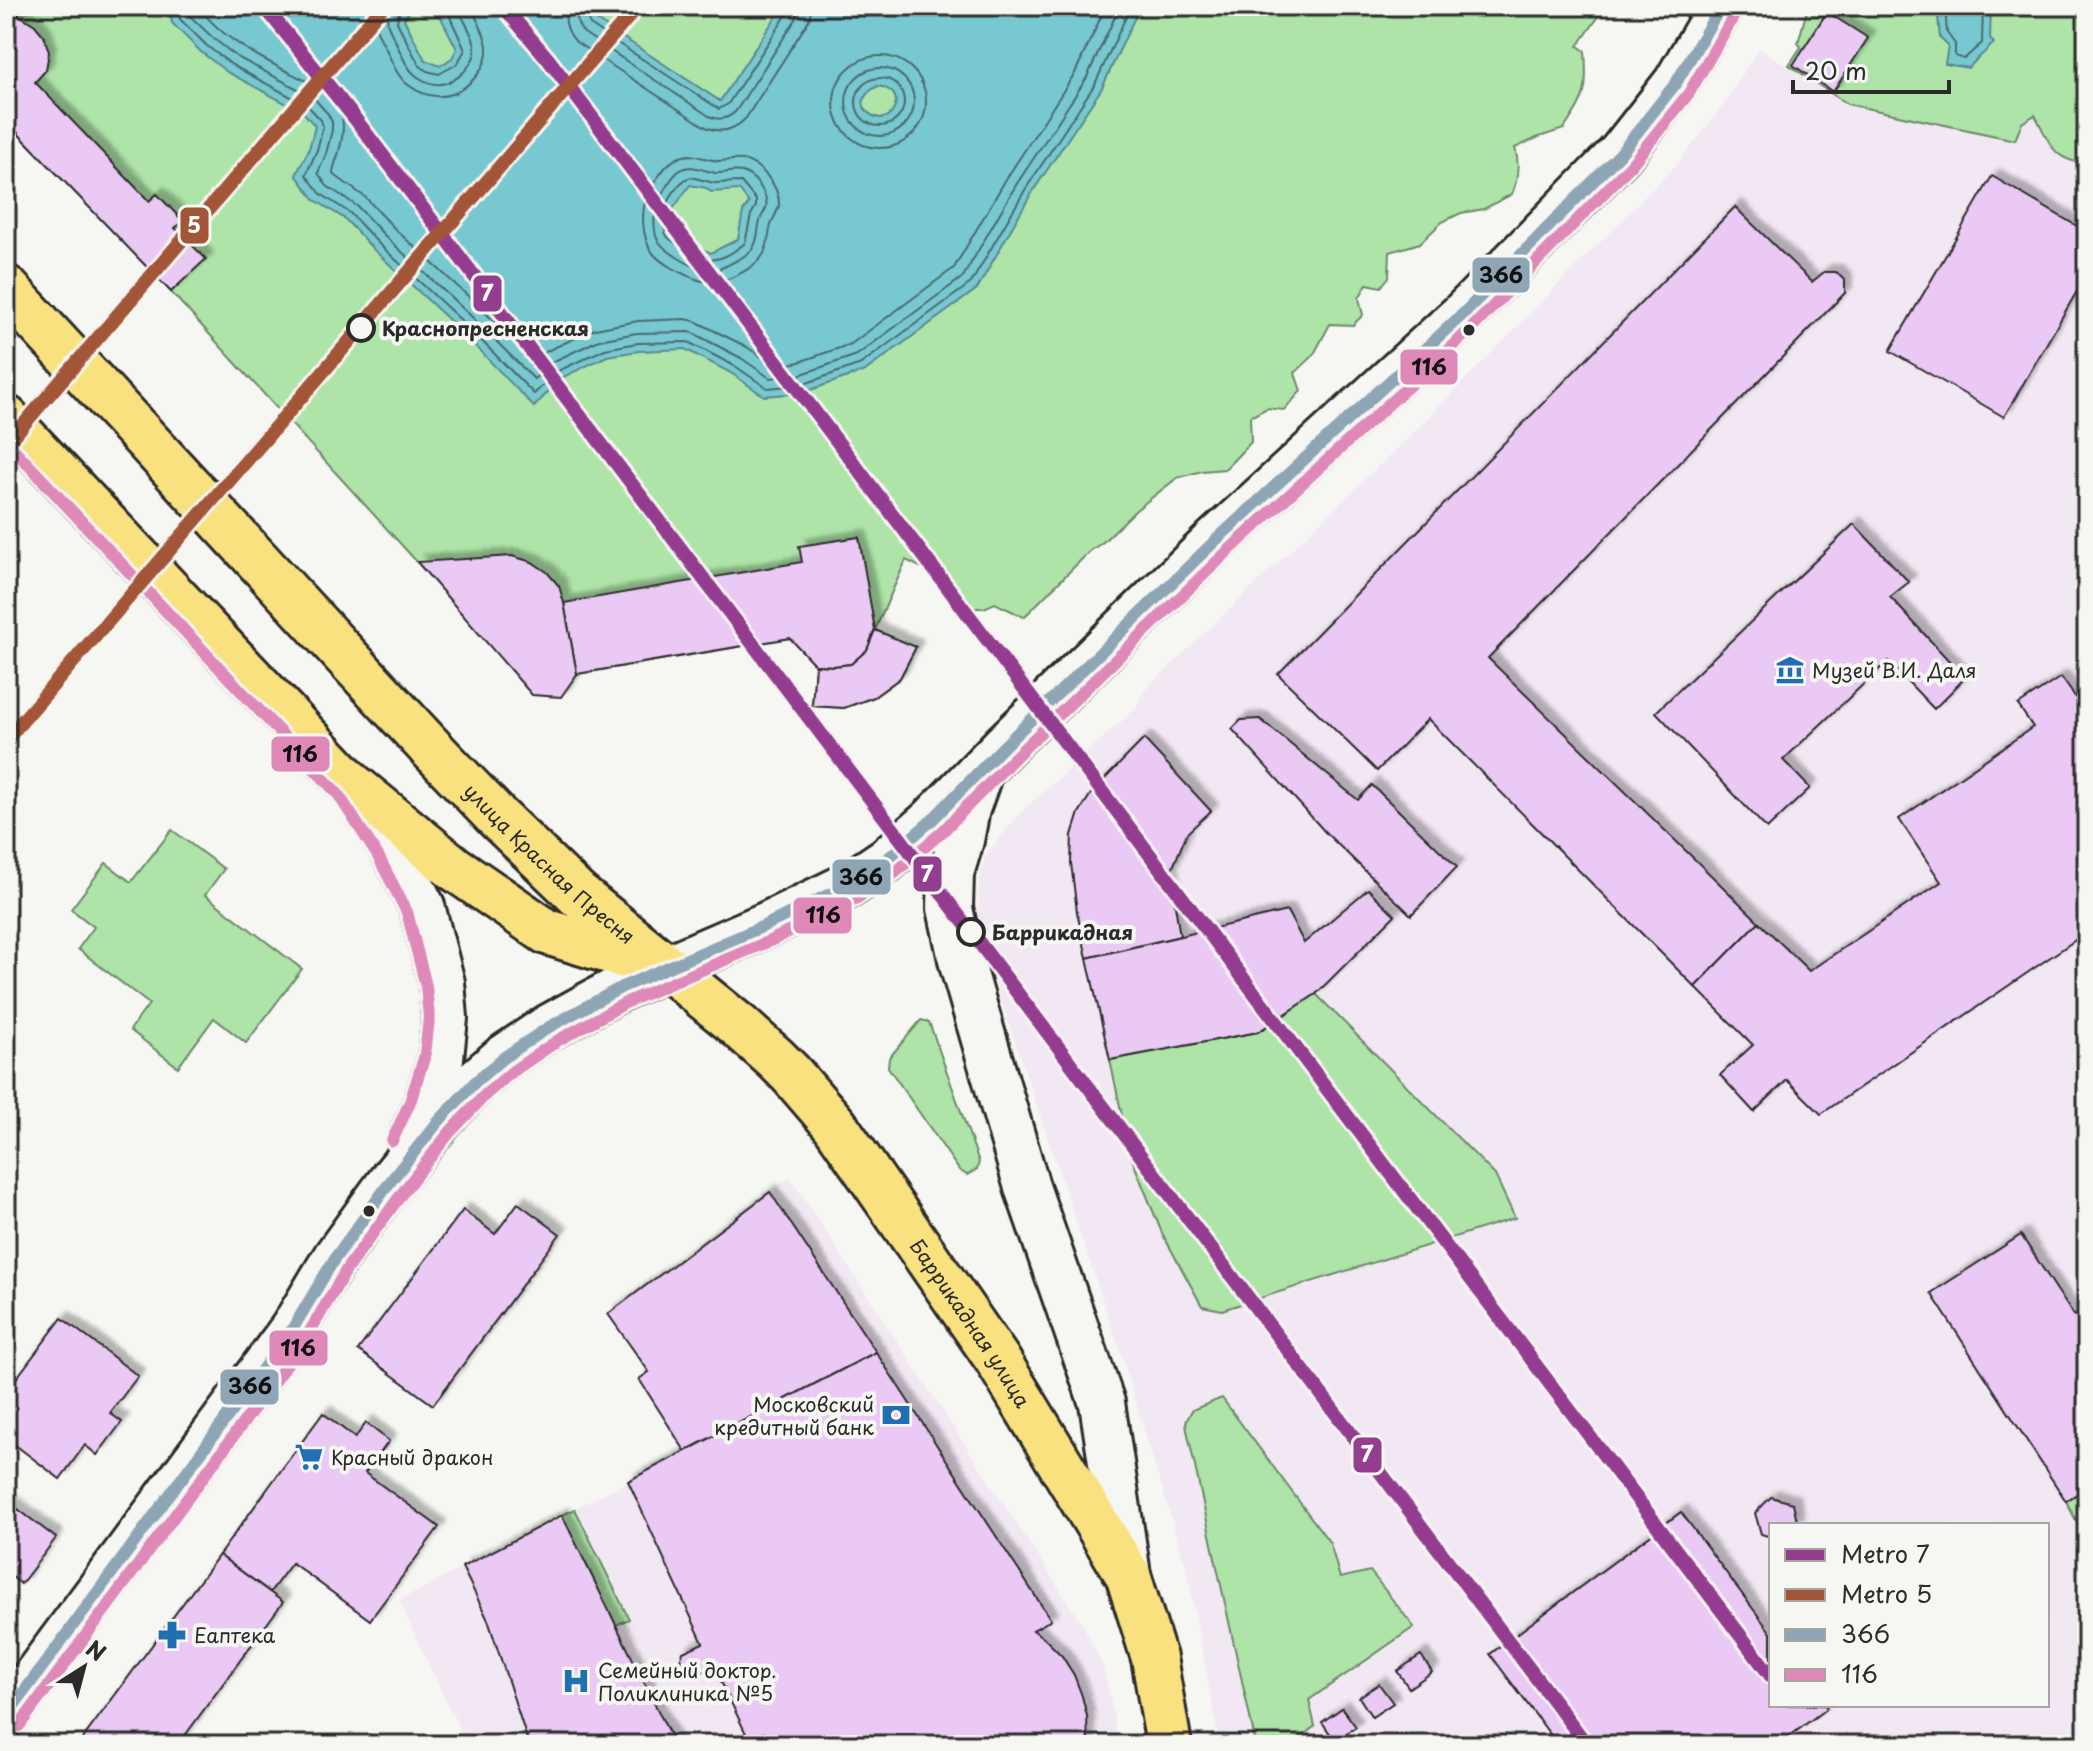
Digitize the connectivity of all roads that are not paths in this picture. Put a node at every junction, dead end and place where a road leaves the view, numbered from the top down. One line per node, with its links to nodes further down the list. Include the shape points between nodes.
1 (1721, 6): 4 (main road, via 1676,83 1620,154 1462,315 1216,540)
2 (6, 288): 6 (main road, улица Красная Пресня, via 459,777 578,895)
3 (6, 418): 5 (main road, улица Красная Пресня)
4 (982, 769): 6 (main road, via 932,820 849,885); 8 (main road, via 951,873 950,908 1027,1187 1102,1403)
5 (351, 784): 6 (main road, улица Красная Пресня, via 454,868 547,932); 7 (main road, via 422,906 442,983 441,1058)
6 (667, 969): 7 (main road, via 622,987 503,1058 438,1122); 8 (main road, Баррикадная улица, via 784,1067 835,1125 997,1359)
7 (393, 1178): 9 (main road, via 293,1328)
8 (1128, 1575): 10 (main road, Баррикадная улица, via 1154,1658)
9 (6, 1716)
10 (1169, 1745)

